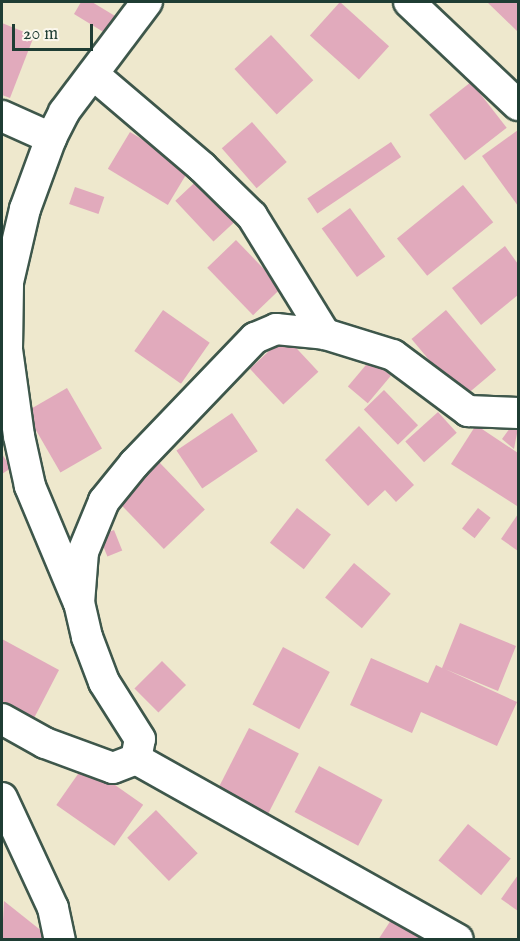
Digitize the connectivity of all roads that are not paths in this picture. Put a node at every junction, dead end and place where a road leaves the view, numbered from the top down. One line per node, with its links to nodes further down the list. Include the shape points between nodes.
1 (147, 2): 3 (street)
2 (409, 2): 4 (street)
3 (94, 75): 6 (street, via 64,112); 7 (street, via 202,167 252,216)
4 (519, 105)
5 (2, 116): 6 (street)
6 (51, 138): 9 (street, via 25,209 8,282 7,350 30,486)
7 (325, 334): 8 (street, via 393,355 468,411); 9 (street, via 276,329 255,338 158,435 104,501 95,520 83,552)
8 (519, 414)
9 (79, 603): 11 (street, via 94,663 140,739)
10 (2, 719): 11 (street, via 45,743 113,768)
11 (136, 759): 14 (street)
12 (2, 798): 13 (street, via 53,908)
13 (60, 939)
14 (458, 939)

